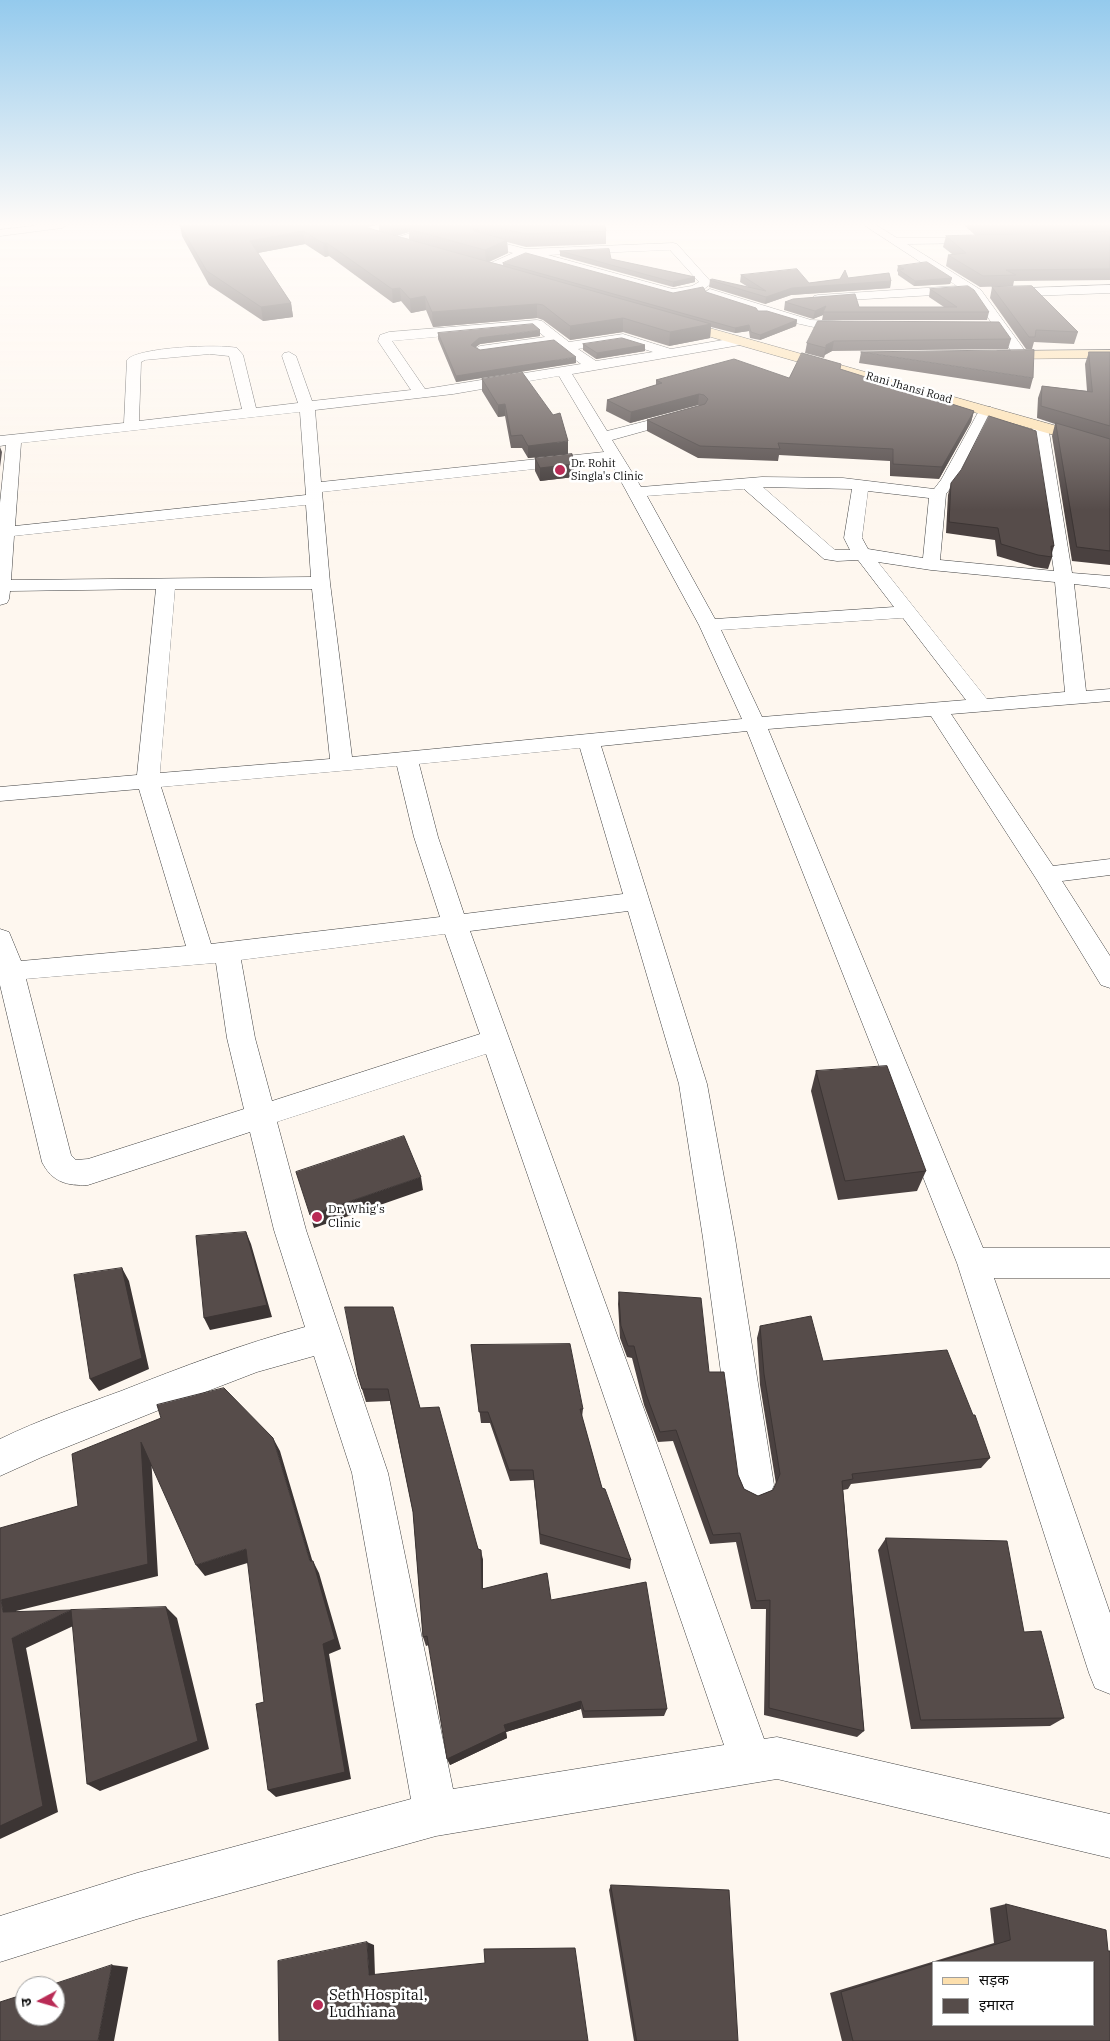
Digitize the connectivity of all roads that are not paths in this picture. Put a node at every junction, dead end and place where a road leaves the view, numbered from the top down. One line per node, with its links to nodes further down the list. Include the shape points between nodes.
1 (671, 320): 8 (street, Rani Jhansi Road)
2 (797, 320): 5 (street, via 817,326)
3 (997, 320): 7 (street)
4 (732, 326): 8 (street)
5 (864, 326)
6 (982, 326): 7 (street)
7 (1002, 326): 15 (street)
8 (716, 333): 9 (street, Rani Jhansi Road)
9 (740, 341): 12 (street); 18 (street, Rani Jhansi Road)
10 (480, 350): 11 (street)
11 (563, 352): 12 (street, via 623,338); 19 (street); 19 (street); 20 (street); 20 (street, via 542,326 531,324 385,338); 29 (street)
12 (672, 353): 19 (street)
13 (1110, 354): 15 (street)
14 (983, 355): 15 (street)
15 (1021, 355)
16 (289, 356): 21 (street)
17 (849, 356): 18 (street)
18 (801, 357): 22 (street, Rani Jhansi Road)
19 (594, 367)
20 (421, 394): 21 (street)
21 (307, 407): 24 (street); 33 (street)
22 (986, 410): 26 (street, Rani Jhansi Road); 34 (street)
23 (698, 411): 29 (street)
24 (250, 413): 25 (street); 25 (street, via 239,363 232,351 142,356 134,360)
25 (131, 426): 27 (street)
26 (1040, 426): 28 (street, Rani Jhansi Road); 38 (street)
27 (7, 440): 35 (street)
28 (1110, 446)
29 (609, 447): 32 (street); 33 (street)
30 (742, 484): 31 (street); 32 (street); 36 (street, via 754,487 826,553 837,556)
31 (861, 485): 34 (street); 36 (street, via 853,538)
32 (636, 492): 44 (street)
33 (314, 493): 35 (street); 41 (street)
34 (938, 494): 37 (street)
35 (5, 532): 42 (street)
36 (863, 554): 37 (street); 43 (street)
37 (931, 565): 38 (street)
38 (1064, 577): 40 (street); 46 (street)
39 (166, 582): 41 (street); 42 (street); 53 (street)
40 (1110, 582)
41 (321, 583): 52 (street)
42 (1, 590)
43 (908, 612): 44 (street); 47 (street)
44 (710, 625): 49 (street)
45 (1110, 695): 46 (street)
46 (1076, 697): 47 (street)
47 (980, 704): 48 (street)
48 (936, 708): 49 (street); 56 (street)
49 (755, 724): 50 (street); 66 (street)
50 (589, 741): 51 (street); 57 (street)
51 (406, 758): 52 (street); 58 (street, via 426,837)
52 (342, 765): 53 (street)
53 (148, 782): 54 (street); 60 (street, via 186,898)
54 (0, 794)
55 (1110, 867): 56 (street)
56 (1046, 875): 62 (street)
57 (638, 901): 58 (street); 69 (street, via 693,1084)
58 (455, 925): 60 (street); 63 (street)
59 (0, 938): 61 (street)
60 (214, 954): 61 (street); 64 (street)
61 (6, 973): 64 (street, via 57,1162 70,1172 88,1172)
62 (1110, 978)
63 (495, 1040): 64 (street); 71 (street)
64 (261, 1115): 67 (street, via 290,1230)
65 (1110, 1263): 66 (street)
66 (973, 1264): 70 (street)
67 (325, 1337): 68 (street, via 257,1356 30,1443); 72 (street, via 370,1473)
68 (0, 1458)
69 (755, 1485)
70 (1110, 1672)
71 (751, 1761): 72 (street); 73 (street, via 777,1758)
72 (436, 1814): 74 (street, via 137,1896)
73 (1110, 1836)
74 (0, 1939)

